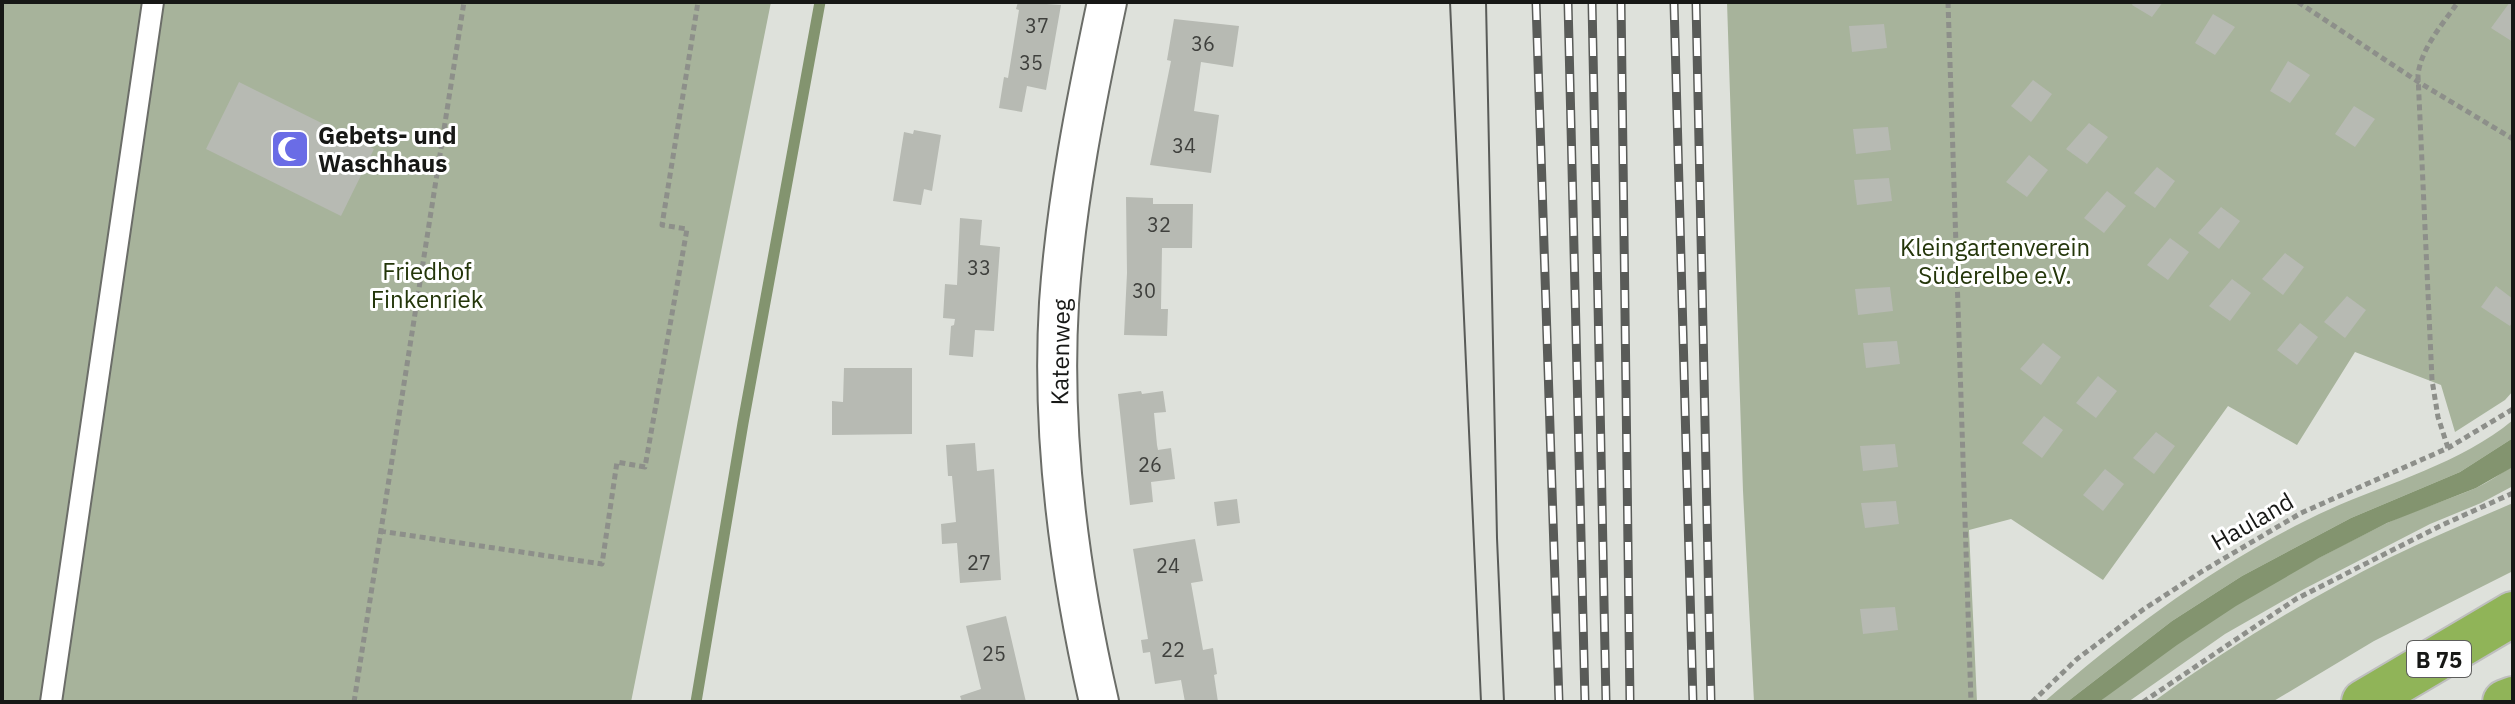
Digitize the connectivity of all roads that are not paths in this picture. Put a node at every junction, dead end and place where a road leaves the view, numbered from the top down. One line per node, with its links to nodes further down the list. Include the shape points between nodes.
1 (153, 2): 5 (lane)
2 (1107, 2): 6 (street, Katenweg, via 1083,116 1059,304 1059,439 1067,530)
3 (2513, 614): 7 (highway, B 75)
4 (2513, 699): 8 (highway)
5 (51, 702)
6 (1099, 702)
7 (2364, 702)
8 (2505, 702)

